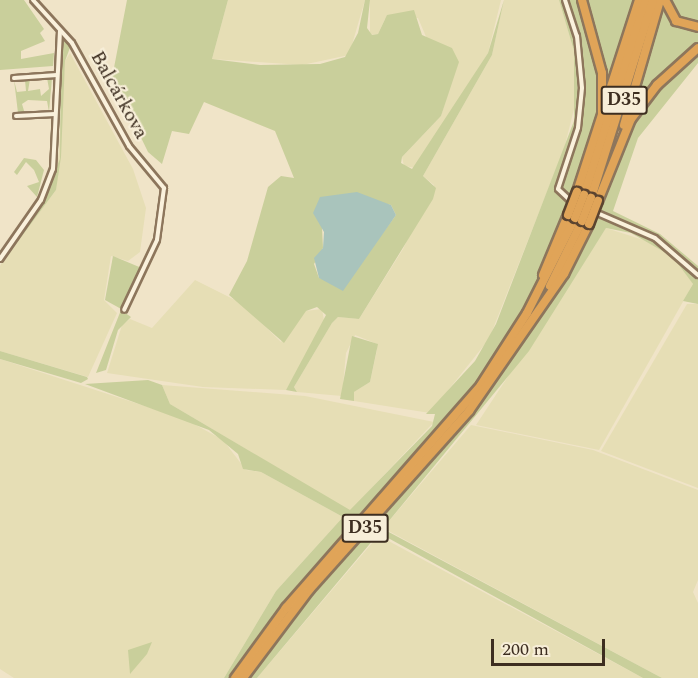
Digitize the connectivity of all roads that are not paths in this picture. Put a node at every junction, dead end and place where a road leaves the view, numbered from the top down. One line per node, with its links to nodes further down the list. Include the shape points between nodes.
1 (33, 0): 10 (street, Balcárkova)
2 (566, 0): 21 (street, via 577,36 582,88 578,128 558,192 655,238)
3 (582, 0): 16 (highway, via 603,85)
4 (639, 0): 16 (highway)
5 (646, 0): 18 (highway, D35)
6 (653, 0): 18 (highway, D35)
7 (660, 0): 17 (highway)
8 (665, 0): 9 (highway, via 676,21)
9 (698, 27)
10 (60, 31): 12 (street); 22 (street, Balcárkova, via 95,79 129,146 164,188 157,240)
11 (698, 48): 17 (highway, via 646,97)
12 (57, 75): 13 (street); 14 (street)
13 (14, 78)
14 (55, 114): 15 (street); 20 (street, via 49,181)
15 (16, 116)
16 (591, 156): 18 (highway)
17 (613, 161): 18 (highway)
18 (588, 197): 19 (highway, D35, bridge); 19 (highway, bridge)
19 (578, 219): 23 (highway, D35, via 527,313 447,429 304,586); 24 (highway, D35, via 529,324 469,411 309,590)
20 (0, 259)
21 (698, 275)
22 (124, 310)
23 (235, 678)
24 (243, 678)

